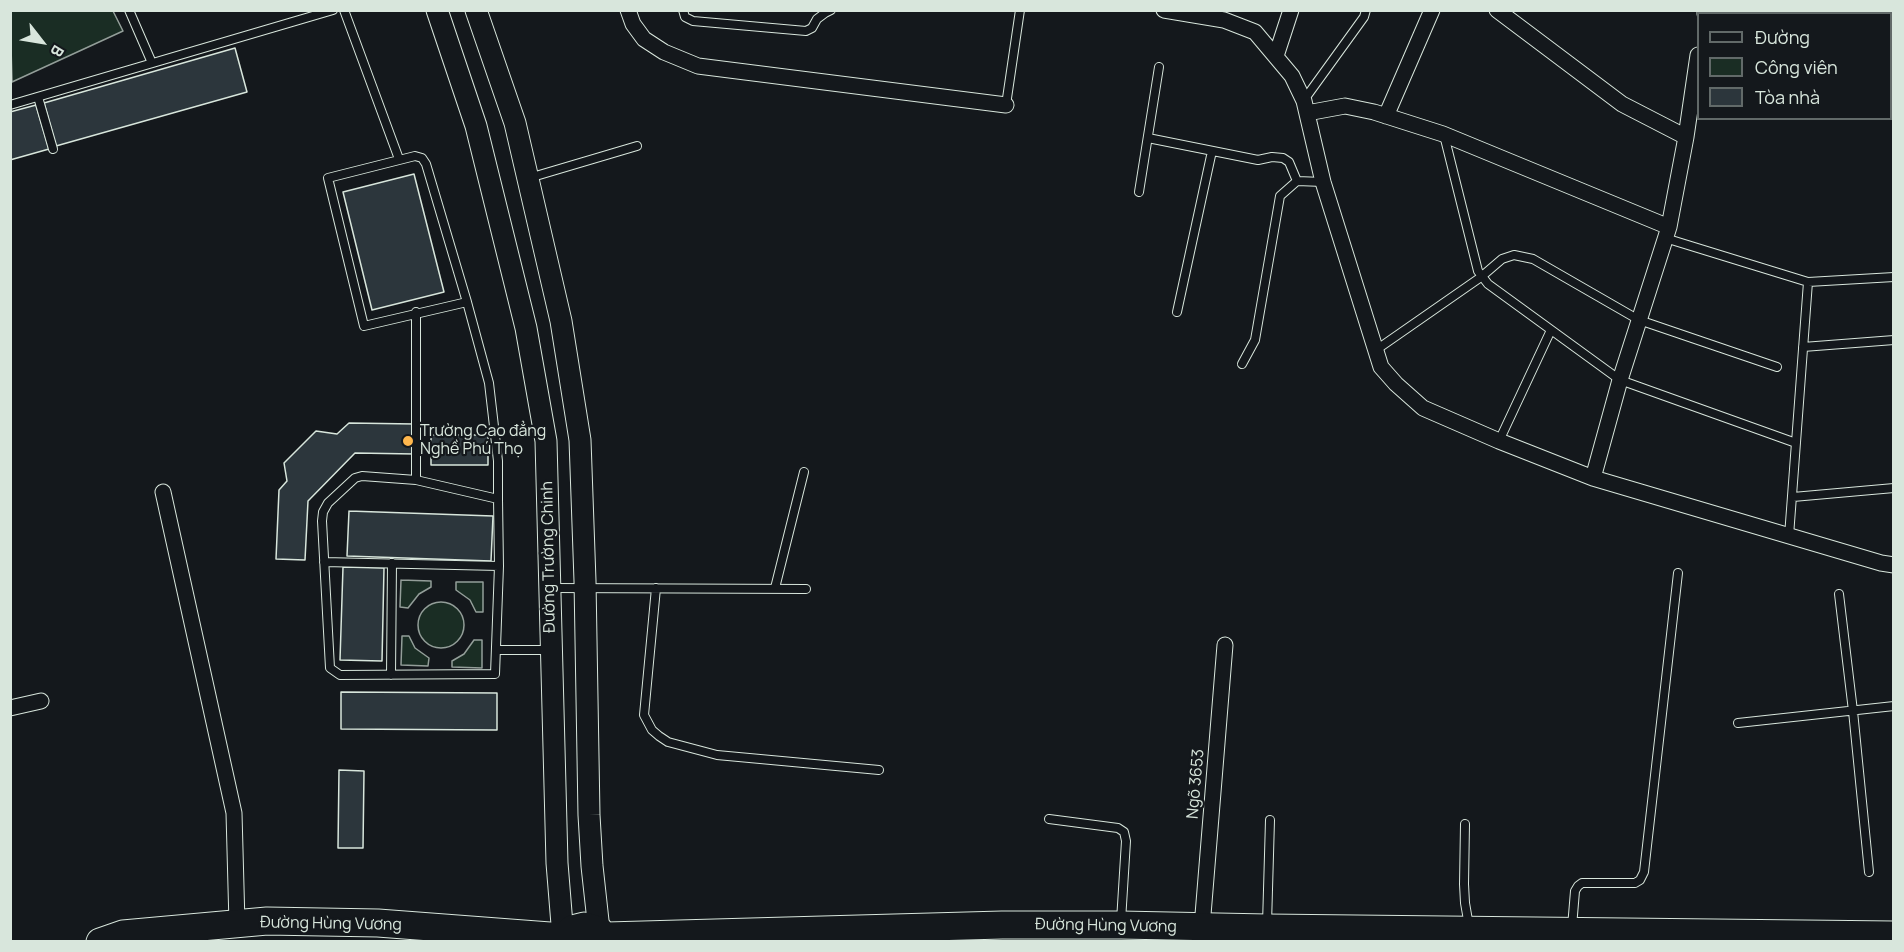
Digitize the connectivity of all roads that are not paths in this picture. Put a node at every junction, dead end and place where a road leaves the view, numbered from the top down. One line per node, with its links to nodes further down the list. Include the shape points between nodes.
1 (129, 10): 16 (lane)
2 (333, 10): 16 (lane)
3 (344, 10): 31 (lane)
4 (437, 10): 66 (main road, Đường Trường Chinh, via 476,126 526,328 546,441)
5 (476, 10): 32 (main road, via 515,123)
6 (628, 10): 22 (street, via 644,39 698,66)
7 (683, 10): 8 (lane, via 685,17 693,21 806,31)
8 (831, 10)
9 (1020, 10): 22 (lane)
10 (1164, 10): 15 (street, via 1224,20 1255,32)
11 (1291, 10): 15 (street)
12 (1366, 10): 23 (lane)
13 (1432, 10): 24 (street)
14 (1497, 10): 26 (street, via 1622,104)
15 (1276, 56): 23 (street, via 1292,76)
16 (152, 63): 20 (lane)
17 (1159, 67): 27 (lane)
18 (1697, 74): 19 (street)
19 (1696, 92): 26 (street)
20 (38, 97): 21 (lane); 29 (lane)
21 (10, 105)
22 (1006, 105)
23 (1306, 107): 24 (street, via 1345,106); 34 (street)
24 (1386, 116): 25 (street)
25 (1443, 134): 36 (street); 38 (lane)
26 (1686, 137): 36 (street)
27 (1148, 138): 30 (lane); 35 (lane)
28 (637, 146): 32 (lane)
29 (52, 149)
30 (1212, 151): 33 (lane, via 1258,160 1283,158 1289,162); 42 (lane)
31 (399, 159): 40 (lane, via 416,156 426,165); 41 (lane, via 328,178 364,326)
32 (527, 178): 67 (main road, via 561,321 580,440)
33 (1297, 181): 34 (lane); 48 (lane, via 1280,196 1255,340)
34 (1323, 182): 47 (street)
35 (1138, 192)
36 (1667, 232): 39 (lane); 43 (street)
37 (1893, 277): 39 (lane)
38 (1481, 278): 43 (lane, via 1502,259 1514,255 1533,259); 44 (lane); 47 (lane)
39 (1808, 282): 46 (lane)
40 (467, 302): 41 (lane); 59 (lane, via 489,383)
41 (416, 312): 55 (lane)
42 (1177, 312)
43 (1639, 320): 49 (lane); 50 (street)
44 (1551, 330): 50 (lane); 51 (lane)
45 (1893, 340): 46 (lane)
46 (1803, 347): 52 (lane)
47 (1376, 350): 51 (street, via 1381,367 1423,408)
48 (1242, 364)
49 (1777, 367)
50 (1620, 380): 52 (lane); 54 (street)
51 (1499, 441): 54 (street)
52 (1796, 443): 58 (lane)
53 (804, 472): 69 (lane)
54 (1593, 478): 60 (street)
55 (416, 480): 59 (lane); 61 (lane, via 355,478 323,512)
56 (1893, 488): 58 (lane)
57 (163, 492): 86 (street, via 234,813)
58 (1793, 497): 60 (lane)
59 (498, 499): 64 (lane)
60 (1789, 536): 63 (street)
61 (324, 562): 62 (lane); 75 (lane, via 330,668 340,675)
62 (392, 563): 64 (lane); 75 (lane)
63 (1893, 565)
64 (499, 566): 73 (lane)
65 (1678, 573): 91 (lane, via 1644,872 1635,883 1578,886)
66 (549, 588): 67 (lane); 74 (main road, Đường Trường Chinh)
67 (585, 588): 68 (lane); 93 (main road, via 589,815 592,866)
68 (656, 588): 69 (lane); 81 (lane, via 644,715 659,736 717,755)
69 (776, 588): 70 (lane)
70 (806, 589)
71 (1839, 594): 79 (lane)
72 (1225, 645): 88 (street, Ngõ 3653)
73 (496, 650): 74 (lane); 75 (lane, via 495,674)
74 (551, 650): 94 (main road, Đường Trường Chinh)
75 (391, 675)
76 (40, 701): 78 (street)
77 (1893, 706): 79 (lane)
78 (10, 708)
79 (1853, 711): 80 (lane); 85 (lane)
80 (1738, 723)
81 (879, 770)
82 (1049, 819): 87 (lane, via 1124,832)
83 (1270, 820): 89 (lane)
84 (1465, 824): 90 (lane, via 1464,884)
85 (1869, 872)
86 (237, 924): 94 (highway, Đường Hùng Vương, via 378,923); 95 (highway, Đường Hùng Vương, via 123,934)
87 (1121, 925): 88 (highway, Đường Hùng Vương); 93 (highway, Đường Hùng Vương)
88 (1202, 927): 89 (highway, Đường Hùng Vương)
89 (1267, 928): 90 (highway, Đường Hùng Vương)
90 (1470, 931): 91 (highway, Đường Hùng Vương)
91 (1571, 932): 92 (highway, Đường Hùng Vương)
92 (1893, 935)
93 (605, 936): 94 (highway, Đường Hùng Vương, via 592,927 579,927)
94 (561, 940)
95 (100, 942)

